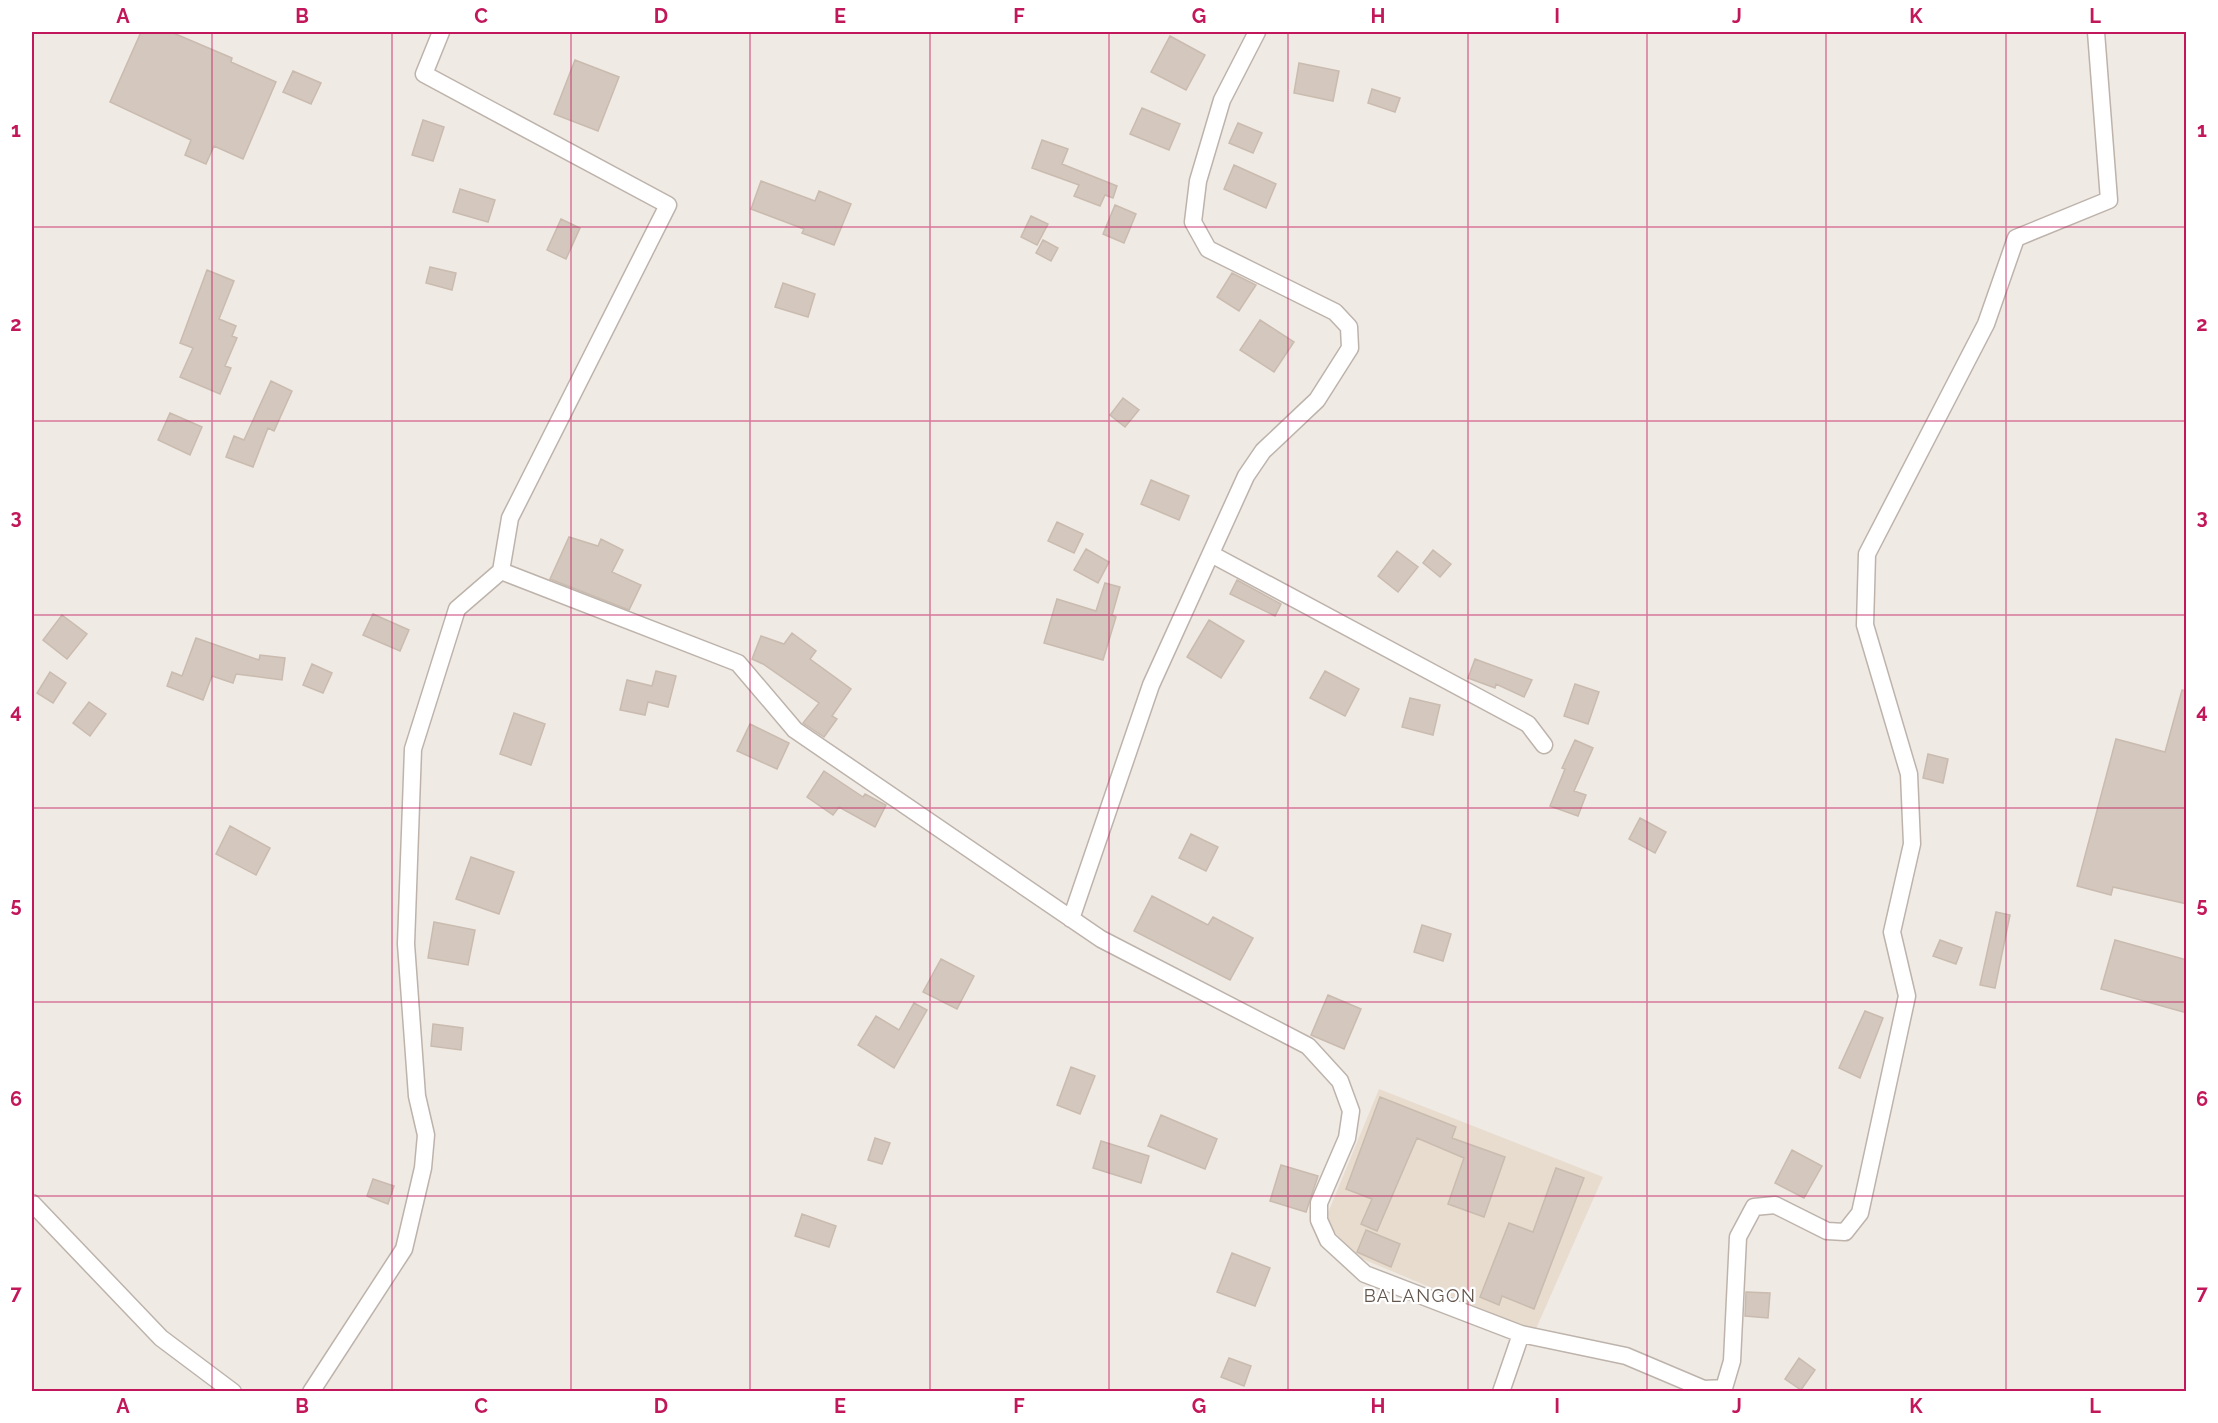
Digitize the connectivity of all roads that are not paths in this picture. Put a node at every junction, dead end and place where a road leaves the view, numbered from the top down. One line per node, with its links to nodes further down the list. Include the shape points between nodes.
1 (441, 32): 5 (street, via 424,74 668,206 510,518)
2 (1257, 32): 4 (street, via 1222,100 1198,181 1193,222 1208,249 1335,312 1349,327 1350,348 1317,400 1263,451 1246,476)
3 (2096, 32): 9 (street, via 2109,200 2016,238 1986,324 1867,554 1865,625 1909,774 1912,844 1892,932 1907,996 1860,1213 1845,1232 1827,1231 1775,1205 1754,1207 1738,1237 1732,1360 1724,1388 1704,1389 1626,1356)
4 (1210, 554): 6 (street, via 1528,724); 7 (street, via 1151,685)
5 (501, 571): 7 (street, via 738,663 795,730); 11 (street, via 457,609 412,749 406,944 417,1096 426,1135 423,1168 404,1249)
6 (1544, 745)
7 (1071, 919): 9 (street, via 1101,939 1308,1046 1340,1081 1351,1111 1347,1138 1319,1203 1319,1220 1328,1240 1365,1274)
8 (32, 1203): 10 (street, via 161,1338)
9 (1521, 1334): 12 (street)
10 (233, 1392)
11 (311, 1392)
12 (1501, 1392)

